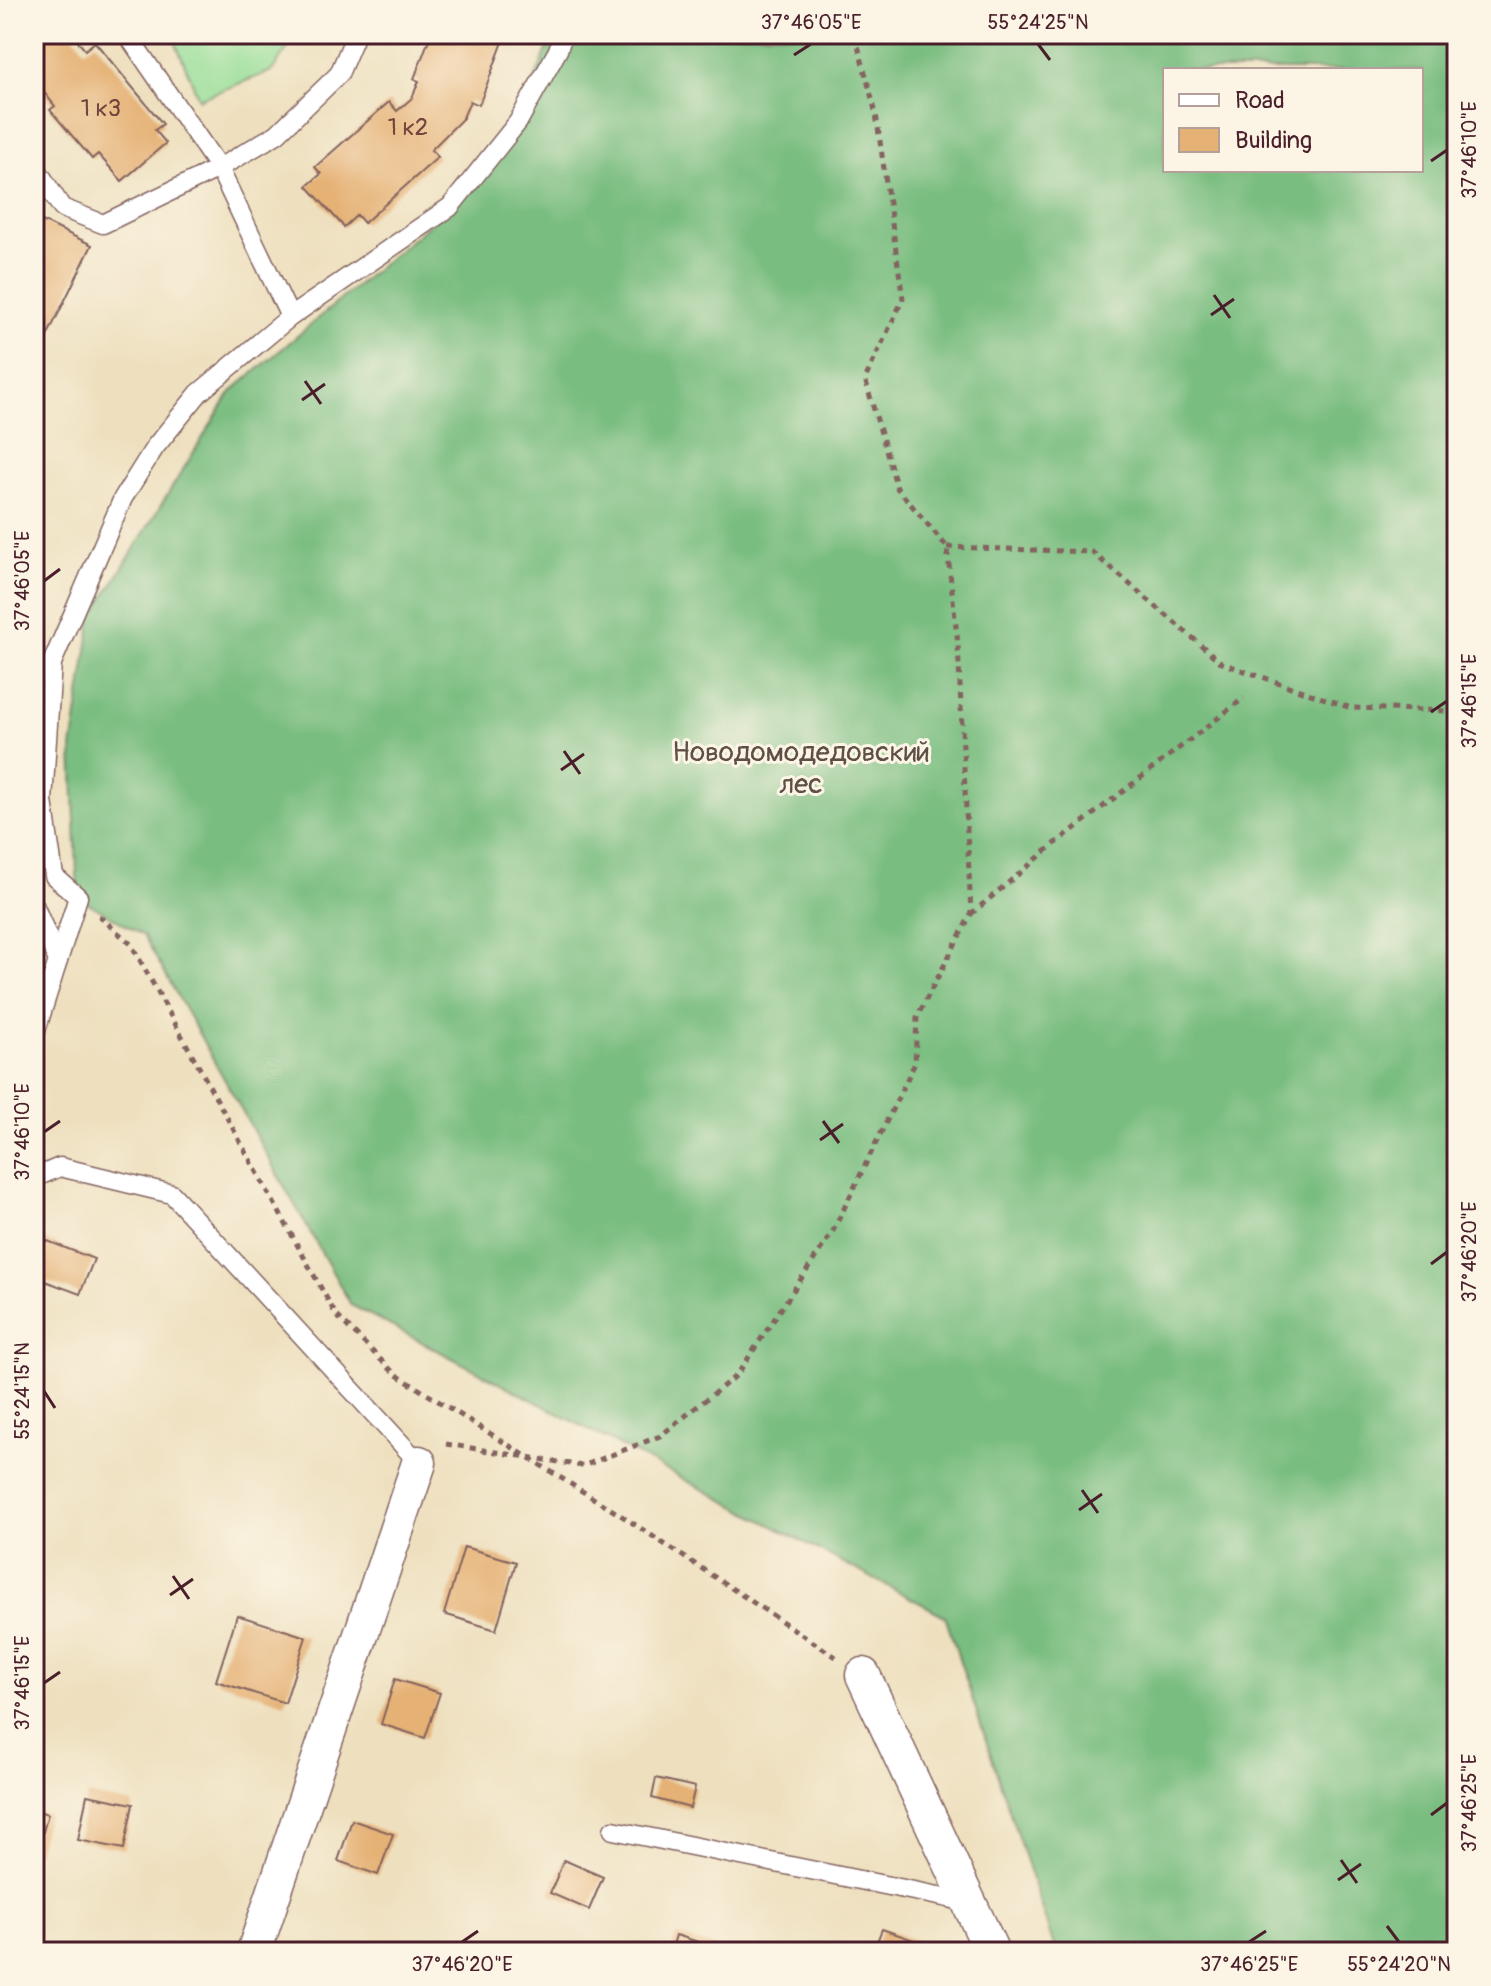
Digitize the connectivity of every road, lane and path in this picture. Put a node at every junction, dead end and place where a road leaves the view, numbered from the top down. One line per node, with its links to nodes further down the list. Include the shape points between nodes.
1 (127, 34): 6 (lane)
2 (356, 34): 6 (lane, via 339,74 277,134)
3 (563, 34): 7 (lane, via 518,122 450,207)
4 (855, 34): 8 (path, via 876,114 903,299 865,379 897,488)
5 (34, 165): 6 (lane, via 62,208 103,224)
6 (219, 168): 7 (lane)
7 (290, 317): 11 (lane, via 199,393 155,447 123,498 57,648 43,801 54,876)
8 (947, 547): 10 (path, via 1092,552 1222,663 1351,708); 13 (path, via 958,644)
9 (1244, 698): 13 (path)
10 (1457, 711)
11 (78, 897): 14 (lane); 17 (path, via 131,944 336,1315 395,1374)
12 (34, 905): 14 (lane)
13 (971, 914): 17 (path, via 917,1017 915,1063 833,1231 737,1375 660,1436 583,1466)
14 (58, 961): 15 (lane)
15 (34, 1037)
16 (34, 1178): 18 (lane, via 60,1167 172,1194)
17 (523, 1454): 18 (path, via 443,1444); 19 (path)
18 (419, 1463): 22 (street)
19 (863, 1675): 21 (street)
20 (613, 1830): 21 (lane)
21 (968, 1902): 23 (street)
22 (254, 1952)
23 (992, 1952)

